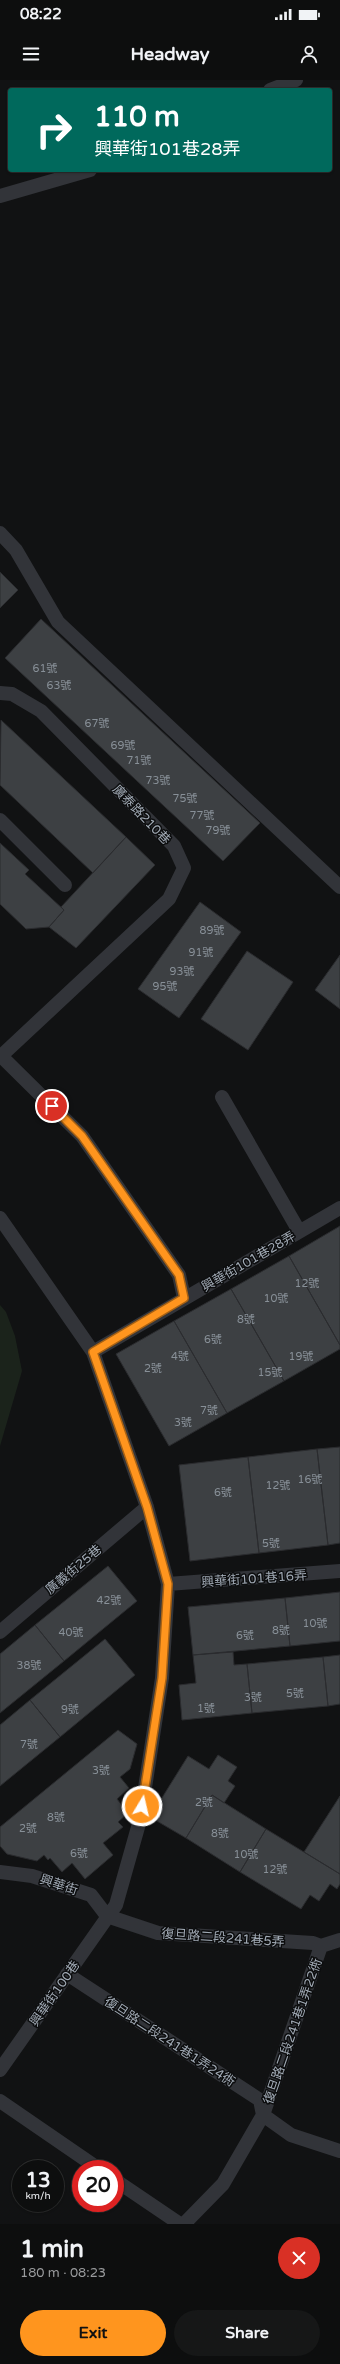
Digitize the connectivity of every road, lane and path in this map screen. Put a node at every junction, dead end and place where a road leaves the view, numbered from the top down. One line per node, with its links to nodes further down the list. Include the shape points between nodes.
1 (296, 80): 2 (lane)
2 (275, 88)
3 (83, 172): 4 (lane)
4 (0, 196)
5 (0, 533): 9 (lane, via 16,550 58,622)
6 (0, 693): 10 (lane, 廣泰路210巷, via 12,694 41,711 174,846 184,868 169,900)
7 (0, 820): 8 (lane)
8 (65, 885)
9 (340, 887)
10 (1, 1057): 15 (lane, via 82,1136 179,1275)
11 (222, 1097): 14 (lane, 興華街101巷28弄)
12 (340, 1208): 14 (lane, 興華街101巷28弄)
13 (0, 1218): 16 (lane, 興華街100巷)
14 (300, 1231): 15 (lane, 興華街101巷28弄)
15 (184, 1298): 16 (lane, 興華街101巷28弄)
16 (93, 1352): 17 (lane, 興華街100巷)
17 (147, 1507): 19 (lane, 興華街100巷); 20 (lane, 廣義街25巷)
18 (340, 1571): 19 (lane, 興華街101巷16弄)
19 (168, 1584): 22 (lane, 興華街100巷, via 162,1678 140,1820 116,1905)
20 (0, 1632)
21 (0, 1872): 22 (lane, 興華街, via 32,1876 91,1895)
22 (107, 1916): 24 (lane, 復旦路二段241巷5弄, via 158,1933 313,1943); 25 (lane, 興華街100巷)
23 (340, 1940): 24 (lane, 復旦路二段241巷5弄)
24 (321, 1946): 28 (lane, 復旦路二段241巷1弄22衖)
25 (67, 1974): 26 (lane, 興華街100巷); 28 (lane, 復旦路二段241巷1弄24衖, via 260,2100)
26 (0, 2070)
27 (0, 2101): 30 (lane)
28 (264, 2115): 29 (lane, via 291,2135); 33 (lane, 復旦路二段241巷1弄22衖, via 224,2184)
29 (340, 2151)
30 (87, 2160)
31 (124, 2186): 32 (lane)
32 (180, 2224)
33 (184, 2224)

